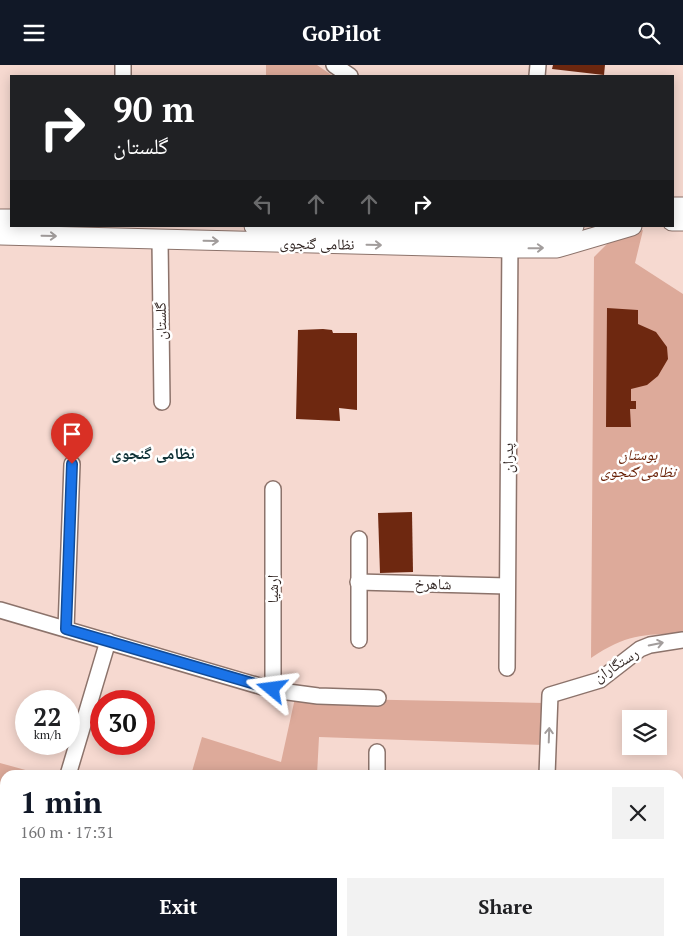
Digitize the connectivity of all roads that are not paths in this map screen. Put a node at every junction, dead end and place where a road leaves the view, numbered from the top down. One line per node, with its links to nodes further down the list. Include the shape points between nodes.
1 (334, 65): 2 (street)
2 (349, 75)
3 (271, 227): 9 (street, نظامی گنجوی)
4 (621, 227): 5 (street, نظامی گنجوی)
5 (578, 231): 9 (street, نظامی گنجوی)
6 (124, 233): 7 (street, نظامی گنجوی); 8 (street, نظامی گنجوی, one-way to 6)
7 (160, 233): 9 (street, نظامی گنجوی, one-way to 9); 10 (street, گلستان)
8 (0, 235)
9 (510, 241): 15 (street, پدران)
10 (162, 402)
11 (72, 464): 17 (street)
12 (273, 489): 22 (street, ارشیا)
13 (359, 539): 14 (street)
14 (358, 582): 15 (street, شاهرخ); 18 (street)
15 (507, 586): 21 (street, پدران)
16 (0, 609): 17 (street)
17 (66, 629): 20 (street)
18 (358, 640)
19 (683, 640): 27 (street, رستگاران, one-way to 19, via 550,695 600,679 640,649)
20 (108, 641): 22 (street); 25 (street)
21 (507, 668)
22 (272, 689): 23 (street, via 318,695)
23 (378, 697)
24 (377, 752): 26 (street)
25 (69, 770)
26 (377, 770)
27 (547, 770)

